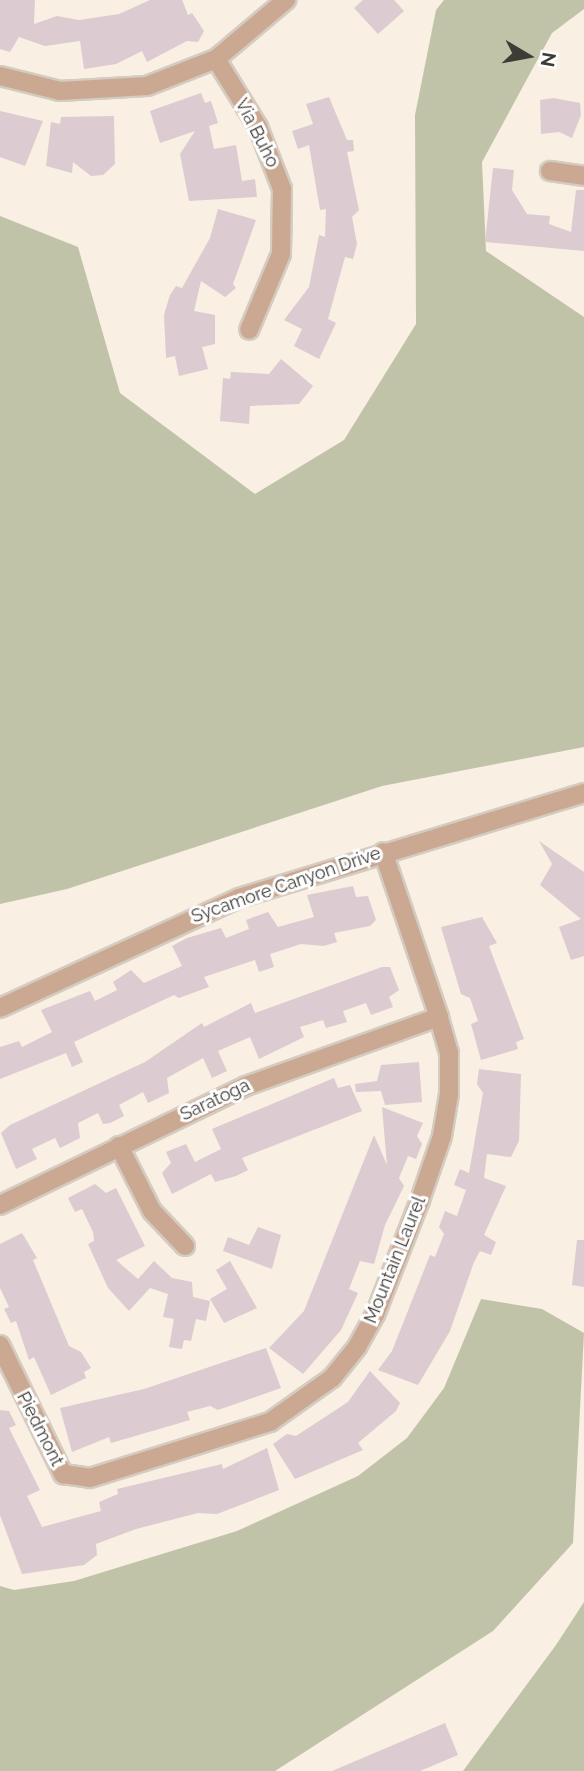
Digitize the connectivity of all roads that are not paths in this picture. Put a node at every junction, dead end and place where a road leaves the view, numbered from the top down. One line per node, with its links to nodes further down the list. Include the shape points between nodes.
1 (286, 0): 2 (street)
2 (216, 59): 3 (street, via 147,86 94,93); 6 (street, Via Buho, via 258,127 282,189 281,254)
3 (0, 76)
4 (550, 171): 5 (street)
5 (584, 176)
6 (249, 330)
7 (584, 793): 8 (street, Sycamore Canyon Drive)
8 (383, 852): 9 (street, Sycamore Canyon Drive, via 187,918); 10 (street, Mountain Laurel)
9 (0, 1008)
10 (439, 1017): 11 (street, Saratoga, via 270,1076); 15 (street, Mountain Laurel, via 449,1053 442,1136 379,1305 357,1347 332,1378 270,1422 90,1478)
11 (119, 1146): 12 (street, Saratoga); 13 (street, via 152,1211)
12 (0, 1205)
13 (185, 1246)
14 (0, 1345): 15 (street, Piedmont)
15 (63, 1474)

